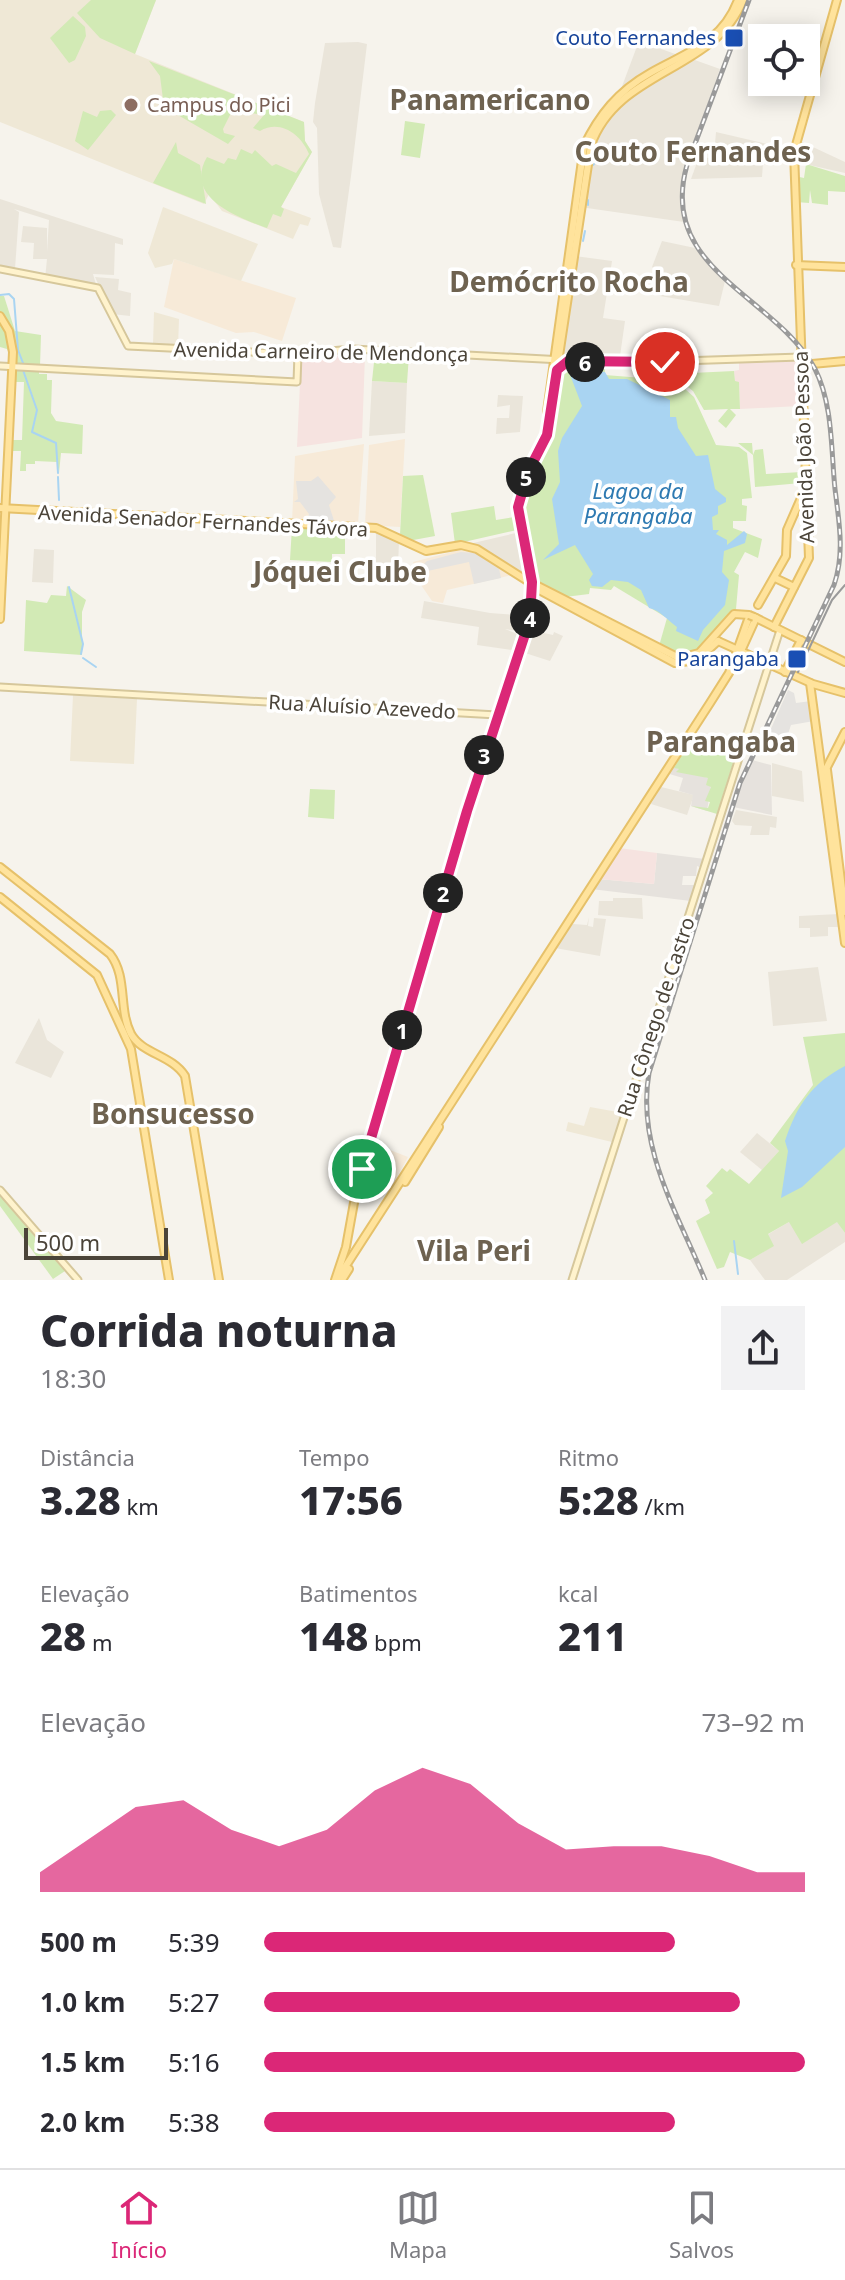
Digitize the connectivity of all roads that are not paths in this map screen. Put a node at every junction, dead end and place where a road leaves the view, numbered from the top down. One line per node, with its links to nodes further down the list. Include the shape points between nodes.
1 (741, 0): 9 (main road, via 729,24 617,104 592,140)
2 (837, 0): 3 (main road, Avenida João Pessoa, via 794,152)
3 (796, 265): 4 (main road); 11 (main road, Avenida João Pessoa)
4 (845, 267)
5 (0, 269): 7 (main road, Avenida Carneiro de Mendonça, via 98,288 128,346)
6 (0, 316): 15 (main road, via 12,343)
7 (298, 354): 9 (main road, Avenida Carneiro de Mendonça, via 353,349); 13 (main road)
8 (411, 355): 13 (main road, Avenida Carneiro de Mendonça, via 309,354)
9 (557, 360): 10 (main road, Avenida Carneiro de Mendonça); 16 (main road); 22 (main road, via 543,438 524,471 516,500)
10 (568, 361): 11 (main road, Avenida Carneiro de Mendonça); 16 (main road)
11 (800, 361): 12 (main road); 17 (main road, Avenida João Pessoa); 18 (main road, Avenida João Pessoa)
12 (845, 361)
13 (298, 364): 15 (main road, via 297,382)
14 (0, 366): 15 (main road)
15 (12, 367): 19 (main road)
16 (557, 370): 22 (main road, via 547,435 518,507)
17 (802, 494): 18 (main road); 21 (main road)
18 (806, 504): 23 (main road, Avenida João Pessoa, via 808,560)
19 (3, 509): 20 (main road); 22 (main road, Avenida Senador Fernandes Távora, via 377,530 428,554 477,551)
20 (1, 565): 28 (main road)
21 (777, 574): 23 (main road); 24 (main road)
22 (531, 583): 25 (main road); 26 (main road); 39 (main road, via 530,619)
23 (794, 587): 29 (main road)
24 (757, 604)
25 (563, 605): 26 (main road); 30 (main road, via 675,663 700,659)
26 (577, 606): 30 (main road, via 679,658 695,656)
27 (752, 617): 29 (main road); 30 (main road, via 734,614); 32 (main road)
28 (0, 619)
29 (777, 629): 31 (main road); 34 (main road, Rua Cônego de Castro)
30 (717, 639): 32 (main road)
31 (801, 640): 33 (main road); 35 (main road)
32 (739, 651): 34 (main road); 47 (main road)
33 (845, 662)
34 (769, 665): 35 (main road); 55 (main road, Rua Cônego de Castro)
35 (785, 672): 36 (main road)
36 (810, 683): 38 (main road); 41 (main road)
37 (2, 688): 39 (main road, Rua Aluísio Azevedo)
38 (845, 693)
39 (496, 716): 49 (main road, via 356,1191)
40 (845, 732): 41 (main road)
41 (825, 772): 42 (main road)
42 (830, 826): 45 (main road); 46 (main road)
43 (0, 867): 54 (main road, via 110,954 118,965 127,1024 140,1044 172,1060 185,1076)
44 (0, 897): 53 (main road, via 97,975 129,1045)
45 (845, 912)
46 (845, 943)
47 (456, 1098): 50 (main road); 51 (main road)
48 (0, 1190): 52 (main road)
49 (346, 1247): 50 (main road); 51 (main road)
50 (346, 1267): 51 (main road)
51 (339, 1279)
52 (78, 1280)
53 (169, 1280)
54 (219, 1280)
55 (572, 1280)

